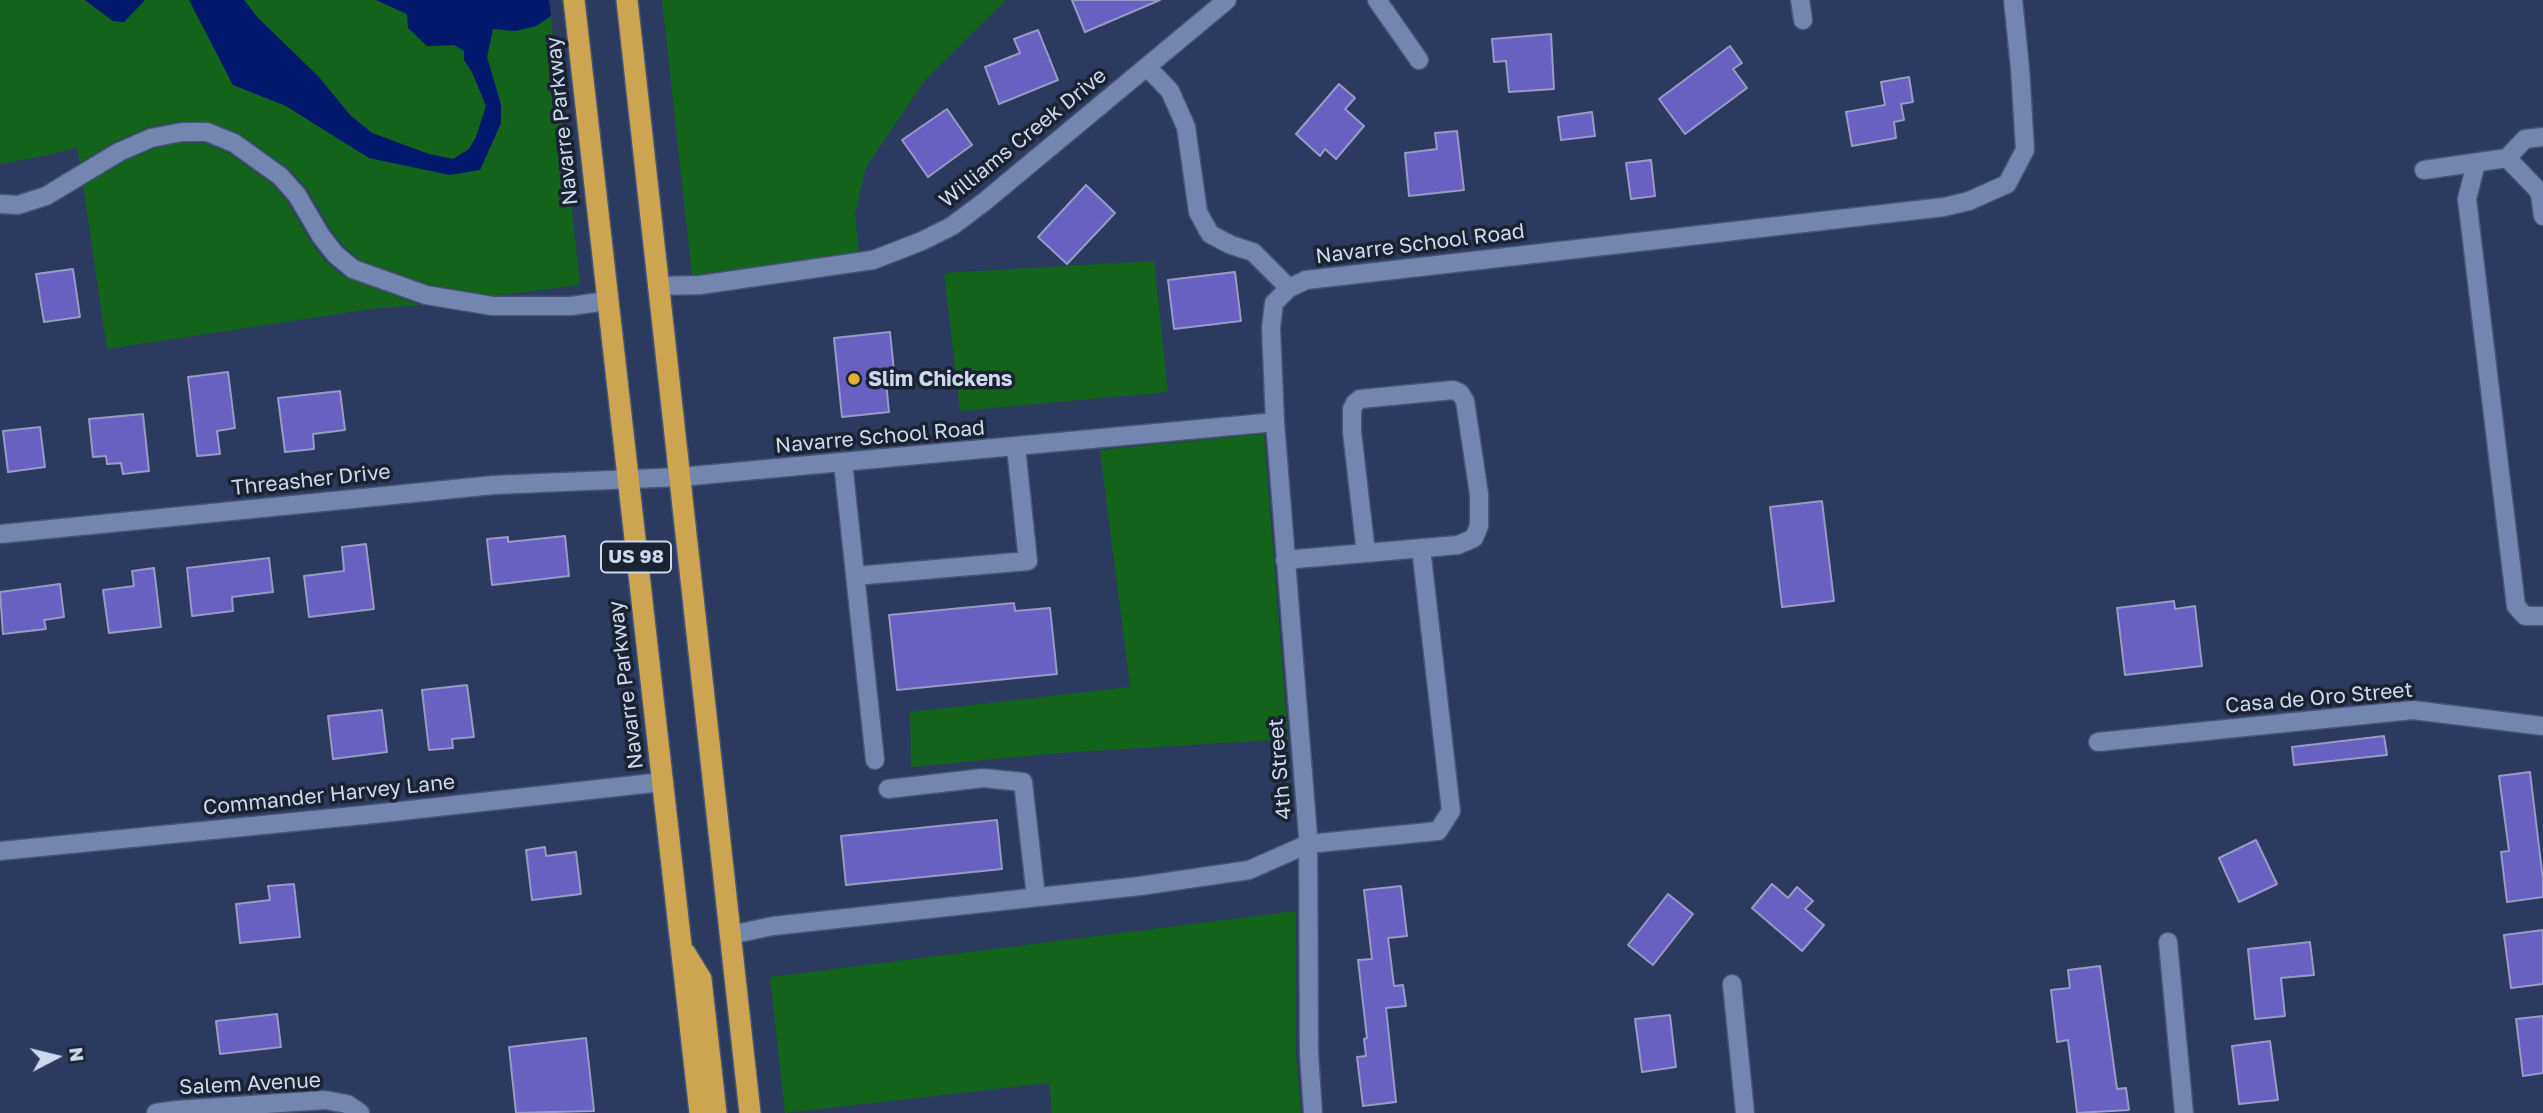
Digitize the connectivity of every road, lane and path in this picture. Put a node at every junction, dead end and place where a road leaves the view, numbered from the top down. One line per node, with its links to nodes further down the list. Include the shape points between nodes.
1 (573, 0): 19 (highway, Navarre Parkway / US 98)
2 (626, 0): 17 (highway, US 98)
3 (1227, 0): 9 (street, Williams Creek Drive)
4 (1377, 0): 8 (street)
5 (1800, 0): 7 (street)
6 (2013, 0): 18 (street, Navarre School Road, via 2025,150 2007,184 1969,201 1306,280)
7 (1802, 20)
8 (1419, 60)
9 (1147, 67): 17 (street, Williams Creek Drive, via 984,202 922,242 861,262 700,285); 18 (street, via 1170,91 1186,127 1198,212 1210,234 1253,252)
10 (2543, 137): 11 (street, via 2525,139)
11 (2507, 158): 12 (street); 14 (street)
12 (2476, 163): 13 (street); 30 (street, via 2467,199 2516,606 2525,616)
13 (2424, 170)
14 (2540, 187): 16 (street)
15 (0, 204): 19 (street, via 18,205 46,196 151,138 183,131 207,132 234,143 280,176 335,254 353,269 426,295 492,306)
16 (2543, 216)
17 (658, 286): 23 (highway, US 98)
18 (1289, 288): 20 (street, via 1274,303 1271,328)
19 (607, 301): 24 (highway, Navarre Parkway / US 98)
20 (1275, 422): 21 (street, Navarre School Road); 28 (street, 4th Street)
21 (1016, 447): 22 (street, Navarre School Road); 29 (street, via 1028,561)
22 (843, 463): 23 (street, Navarre School Road); 29 (street)
23 (680, 477): 24 (street, Navarre School Road); 39 (highway, US 98)
24 (627, 481): 25 (street, Threasher Drive, via 494,485); 34 (highway, Navarre Parkway / US 98)
25 (0, 534)
26 (1421, 548): 27 (street); 27 (street, via 1458,545 1474,538 1479,526 1479,494 1465,401 1453,390 1355,403 1352,432); 36 (street, via 1451,811 1438,831)
27 (1366, 553): 28 (street)
28 (1285, 559): 36 (street, 4th Street)
29 (855, 576): 33 (street)
30 (2543, 616)
31 (2543, 726): 32 (street, Casa de Oro Street, via 2413,710)
32 (2098, 742)
33 (874, 760)
34 (662, 782): 37 (street, Commander Harvey Lane); 41 (highway, Navarre Parkway / US 98)
35 (888, 789): 38 (street, via 983,778 1023,782)
36 (1308, 844): 38 (street, via 1250,870); 48 (street, 4th Street)
37 (0, 851)
38 (1036, 897): 39 (street, via 773,926)
39 (730, 935): 47 (highway, US 98)
40 (2168, 942): 50 (street)
41 (680, 945): 45 (highway, Navarre Parkway / US 98); 46 (highway, via 701,979)
42 (1732, 984): 49 (street)
43 (353, 1109): 44 (street, Salem Avenue, via 325,1100)
44 (156, 1113)
45 (700, 1113)
46 (716, 1113)
47 (750, 1113)
48 (1313, 1113)
49 (1745, 1113)
50 (2184, 1113)

